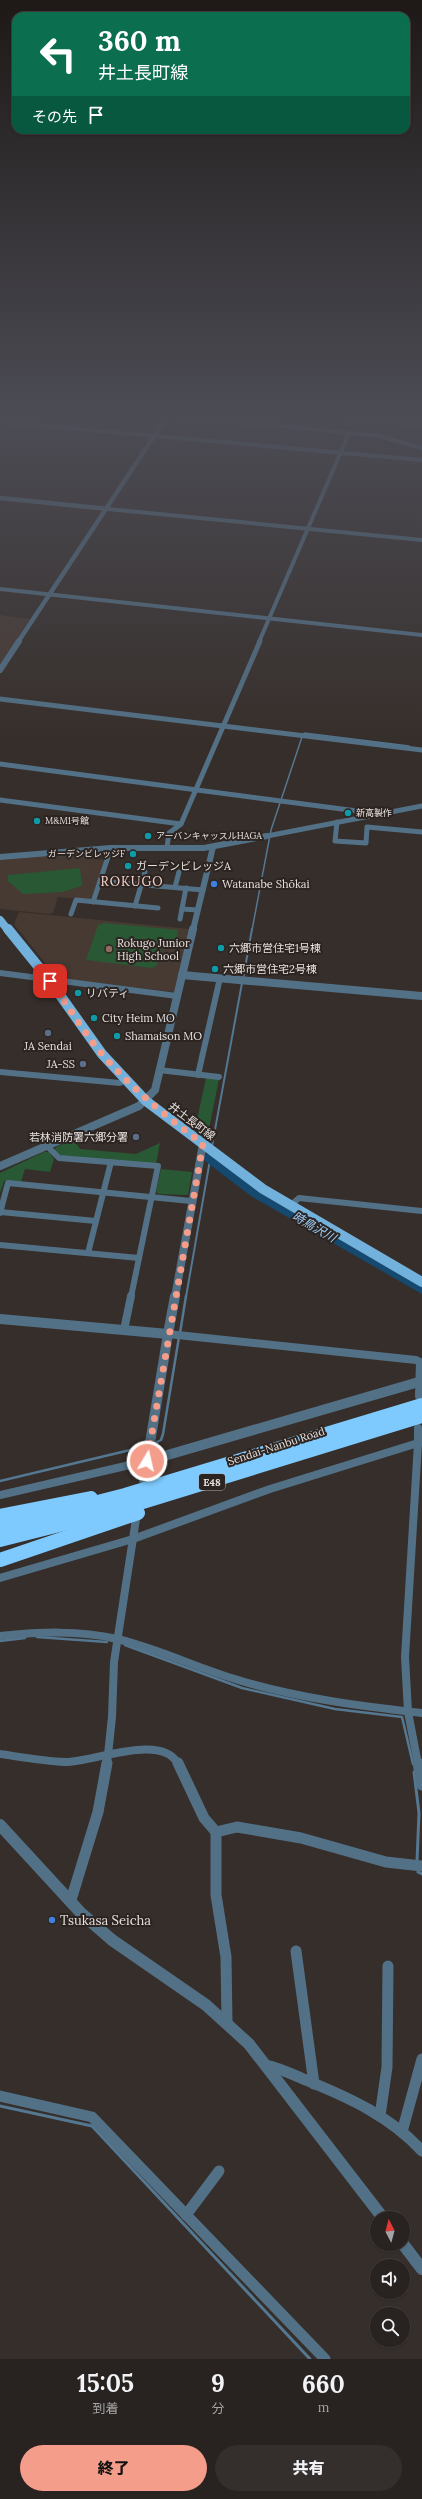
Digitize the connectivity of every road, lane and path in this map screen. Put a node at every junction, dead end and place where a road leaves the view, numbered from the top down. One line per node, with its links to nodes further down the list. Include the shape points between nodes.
1 (97, 525): 7 (street)
2 (269, 525): 4 (street)
3 (310, 525): 4 (street)
4 (308, 529): 5 (street); 8 (street)
5 (422, 540)
6 (0, 589): 7 (street)
7 (50, 594): 8 (street); 10 (street)
8 (271, 618): 9 (street); 12 (street)
9 (422, 635)
10 (0, 670)
11 (0, 699): 12 (street)
12 (224, 726): 13 (street); 15 (street)
13 (422, 750)
14 (0, 764): 15 (street)
15 (196, 790): 18 (street); 20 (street)
16 (0, 800): 20 (street)
17 (422, 806): 18 (street)
18 (380, 814): 19 (street)
19 (336, 822): 21 (street, via 335,841 366,843 367,827); 22 (street)
20 (181, 824): 23 (street, via 169,833)
21 (422, 832)
22 (267, 836): 24 (street)
23 (167, 847): 24 (street); 25 (street)
24 (213, 847): 33 (street)
25 (111, 848): 26 (street); 29 (street)
26 (0, 857)
27 (145, 872): 30 (street)
28 (179, 872): 31 (street)
29 (100, 881): 30 (street); 34 (street)
30 (141, 885): 31 (street); 35 (street)
31 (175, 887): 32 (street)
32 (186, 888): 33 (street); 37 (street)
33 (203, 890): 38 (street)
34 (93, 902): 35 (street); 39 (street, via 76,900)
35 (135, 906): 36 (street)
36 (158, 908)
37 (182, 909): 38 (street); 40 (street)
38 (198, 910): 43 (street)
39 (71, 914)
40 (180, 919)
41 (0, 920): 45 (main road, 井土長町線)
42 (0, 973): 45 (street)
43 (182, 975): 44 (street); 46 (street)
44 (220, 978): 47 (street); 50 (street)
45 (50, 981): 46 (street); 52 (main road, 井土長町線, via 86,1033)
46 (177, 996): 48 (street)
47 (422, 996)
48 (159, 1070): 50 (street); 53 (street, via 155,1090)
49 (0, 1072): 52 (street, via 120,1083)
50 (198, 1075): 51 (street)
51 (219, 1077)
52 (125, 1080): 53 (main road, 井土長町線)
53 (146, 1101): 54 (street); 55 (main road, 井土長町線)
54 (46, 1145): 56 (street, via 59,1158); 57 (street)
55 (208, 1148): 60 (street); 61 (main road, 井土長町線, via 263,1189)
56 (111, 1162): 58 (street); 59 (street, via 158,1166)
57 (0, 1166)
58 (104, 1193): 59 (street); 63 (street, via 8,1183); 64 (street)
59 (151, 1197): 60 (street); 67 (street)
60 (191, 1201): 71 (street)
61 (291, 1205): 62 (street, via 299,1198); 68 (main road, 井土長町線)
62 (422, 1211)
63 (0, 1212): 64 (street)
64 (96, 1221): 66 (street)
65 (0, 1245): 66 (street)
66 (88, 1253): 67 (street)
67 (139, 1258): 70 (street)
68 (422, 1282)
69 (0, 1319): 70 (street)
70 (124, 1330): 71 (street)
71 (175, 1335): 72 (street, via 416,1360 420,1362); 76 (street)
72 (421, 1381): 73 (street); 76 (street)
73 (421, 1401): 79 (highway, Sendai-Nanbu Road / E48)
74 (420, 1422): 75 (street); 77 (highway, Sendai-Nanbu Road / E48, via 343,1439)
75 (420, 1443): 84 (street, via 270,1489); 90 (street, via 405,1658)
76 (147, 1461): 78 (street); 80 (street)
77 (262, 1466): 85 (highway, Sendai-Nanbu Road / E48, via 123,1510); 86 (highway, via 160,1506)
78 (143, 1480)
79 (160, 1485): 81 (highway); 83 (highway, Sendai-Nanbu Road / E48, via 74,1510)
80 (0, 1495)
81 (0, 1516)
82 (136, 1519): 84 (street)
83 (0, 1527)
84 (133, 1539): 87 (street); 89 (street)
85 (0, 1540)
86 (0, 1560)
87 (0, 1578)
88 (0, 1636): 89 (street, via 35,1632)
89 (117, 1639): 90 (street, via 255,1686); 93 (street)
90 (408, 1712): 91 (street); 94 (street)
91 (422, 1713)
92 (0, 1754): 93 (street, via 66,1762)
93 (108, 1755): 96 (street, via 123,1750 165,1752 175,1758 204,1818); 98 (street, via 98,1812)
94 (422, 1785)
95 (0, 1825): 98 (street)
96 (216, 1832): 97 (street, via 237,1827 301,1838 386,1862); 101 (street, via 216,1895 226,1957)
97 (422, 1866)
98 (71, 1900): 101 (street, via 80,1913 112,1940 206,2005)
99 (296, 1951): 104 (street)
100 (388, 1966): 106 (street, via 387,2067)
101 (227, 2024): 103 (street, via 249,2044)
102 (422, 2058): 107 (street)
103 (265, 2064): 104 (street, via 280,2067); 110 (street)
104 (314, 2084): 106 (street, via 324,2086)
105 (0, 2096): 111 (street, via 92,2117)
106 (380, 2116): 107 (street)
107 (402, 2132): 108 (street)
108 (422, 2151)
109 (219, 2172): 111 (street)
110 (378, 2211)
111 (186, 2215): 114 (street)
112 (408, 2251): 113 (street)
113 (422, 2269)
114 (325, 2359)

